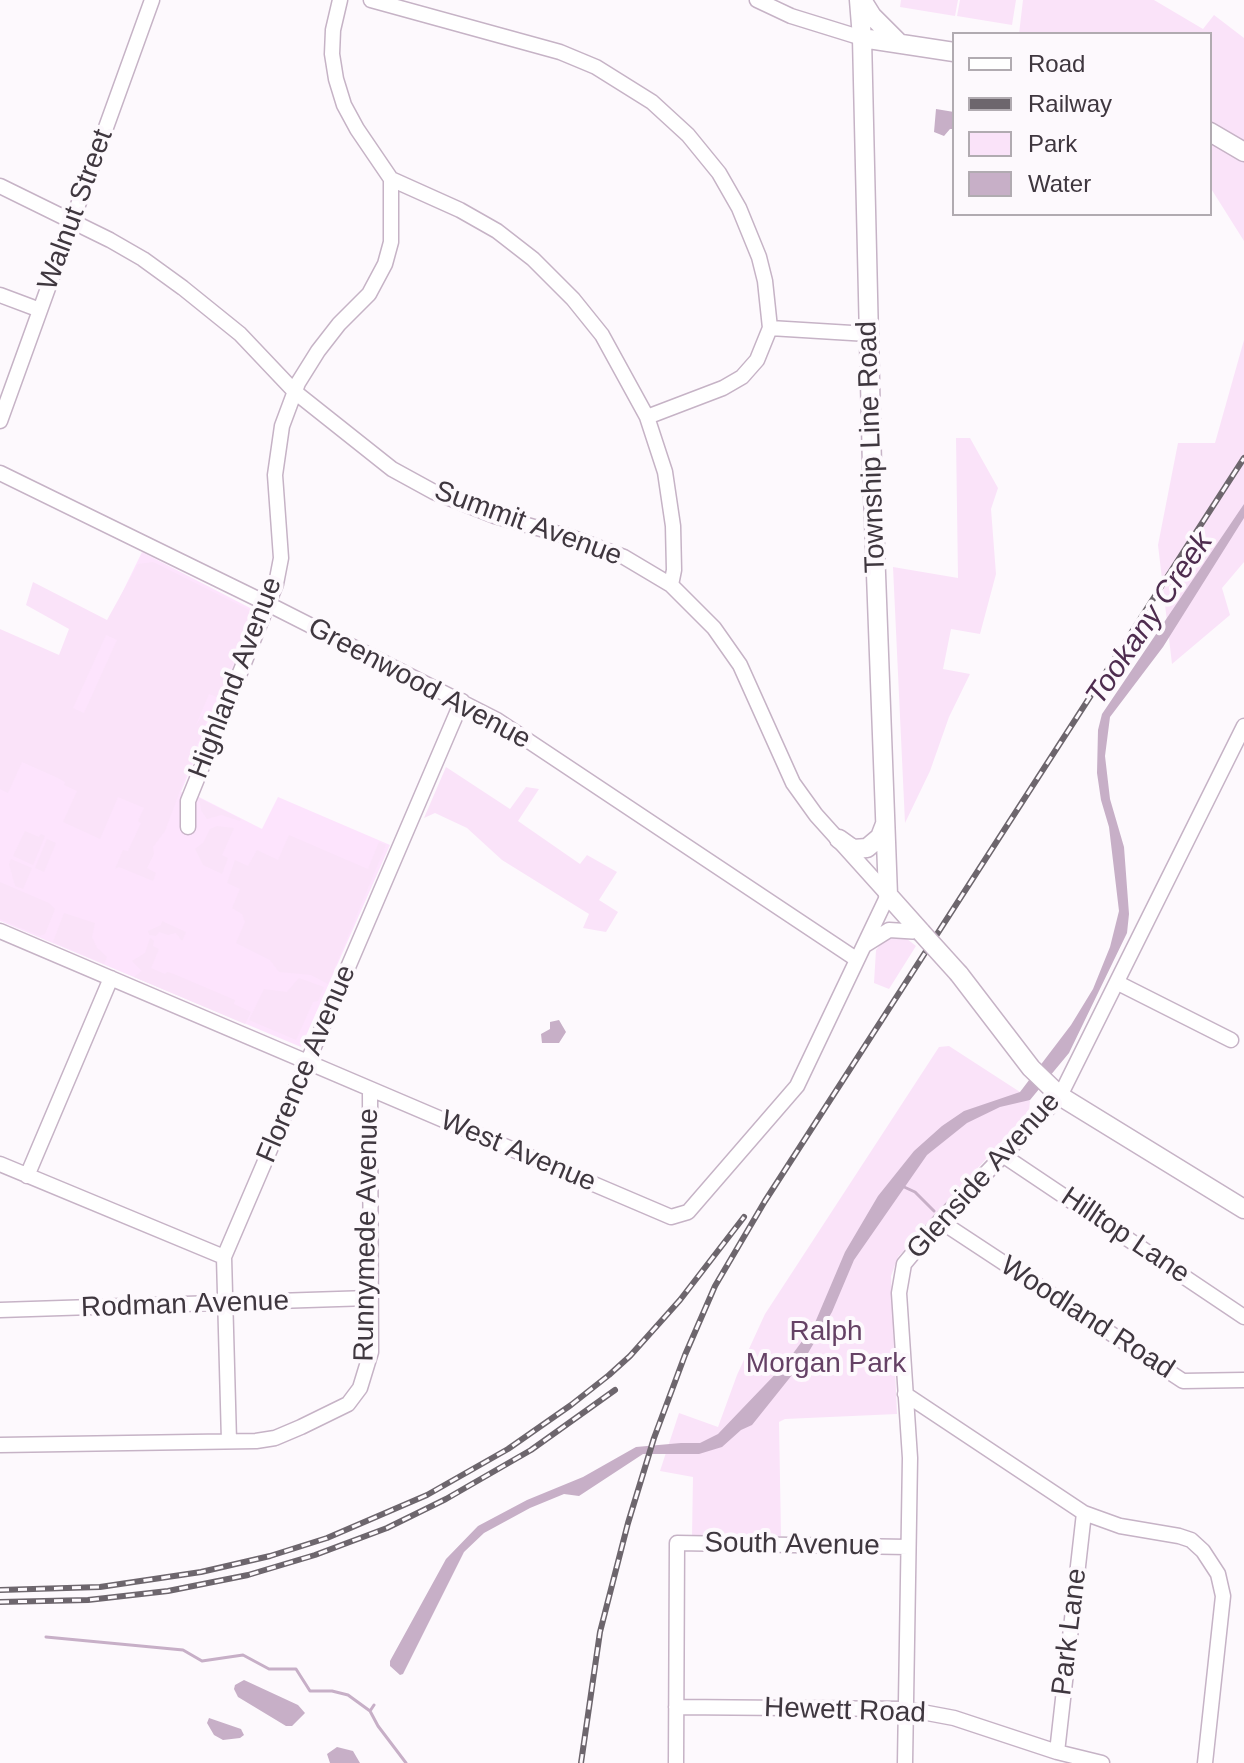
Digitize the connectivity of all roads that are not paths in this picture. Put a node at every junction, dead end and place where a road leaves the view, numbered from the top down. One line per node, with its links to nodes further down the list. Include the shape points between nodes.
1 (152, 0): 13 (street, Walnut Street)
2 (340, 0): 11 (street, via 333,30 336,79 357,129)
3 (371, 0): 16 (street, via 560,52 651,101 688,135 732,194 759,257)
4 (757, 0): 6 (street)
5 (860, 0): 6 (main road, Township Line Road); 7 (main road)
6 (862, 38): 7 (main road); 17 (main road, Township Line Road)
7 (900, 44): 8 (main road)
8 (952, 52)
9 (1212, 133): 10 (main road)
10 (1244, 152)
11 (391, 179): 18 (street, Highland Avenue, via 391,242 385,264 369,294 318,351); 19 (street, via 470,215 533,259 602,335)
12 (0, 186): 13 (street, Summit Avenue)
13 (73, 221): 15 (street, Walnut Street); 18 (street, Summit Avenue, via 188,291 240,334)
14 (0, 295): 15 (street)
15 (40, 310): 20 (street, Walnut Street)
16 (770, 328): 17 (street); 19 (street, via 757,360 742,377)
17 (868, 334): 26 (main road, Township Line Road)
18 (295, 392): 22 (street, Summit Avenue, via 381,461 434,492 624,557); 23 (street, Highland Avenue, via 276,455 281,558)
19 (647, 417): 22 (street, via 671,504)
20 (0, 421)
21 (0, 473): 23 (street, Greenwood Avenue)
22 (671, 585): 28 (street, Summit Avenue, via 714,628 740,665 793,783)
23 (270, 605): 24 (street, Greenwood Avenue); 27 (street, Highland Avenue, via 188,801)
24 (462, 701): 33 (street, Greenwood Avenue); 37 (street, Florence Avenue)
25 (1244, 726): 35 (street, Glenside Avenue)
26 (885, 824): 28 (main road, via 867,848 853,849); 29 (main road, Township Line Road)
27 (188, 827)
28 (839, 839): 29 (street, Summit Avenue)
29 (888, 895): 31 (main road); 32 (street, West Avenue)
30 (0, 931): 34 (street, West Avenue)
31 (921, 932): 32 (street, via 889,930); 39 (main road, bridge)
32 (864, 945): 33 (street, West Avenue)
33 (856, 959): 38 (street, West Avenue, via 797,1086 688,1212 671,1217)
34 (111, 978): 37 (street, West Avenue); 42 (street)
35 (1118, 983): 36 (street); 39 (street, Glenside Avenue)
36 (1231, 1040)
37 (309, 1063): 38 (street, West Avenue); 45 (street, Florence Avenue)
38 (370, 1090): 46 (street, Runnymede Avenue)
39 (1053, 1090): 40 (street, Glenside Avenue); 43 (main road)
40 (1004, 1156): 44 (street, Glenside Avenue); 49 (street, Hilltop Lane)
41 (0, 1164): 42 (street)
42 (27, 1176): 45 (street)
43 (1244, 1209)
44 (940, 1221): 50 (street, Woodland Road, via 1183,1381); 51 (street, Glenside Avenue, via 908,1256 901,1272)
45 (224, 1257): 47 (street, Florence Avenue)
46 (369, 1298): 47 (street, Rodman Avenue); 54 (street, Runnymede Avenue, via 371,1352 360,1388 348,1404 275,1438)
47 (225, 1305): 48 (street, Rodman Avenue); 54 (street, Florence Avenue)
48 (0, 1310)
49 (1244, 1317)
50 (1244, 1380)
51 (905, 1394): 52 (street); 53 (street, Glenside Avenue)
52 (950, 1424): 53 (street, via 924,1420); 56 (street)
53 (908, 1433): 57 (street, Glenside Avenue)
54 (229, 1441): 55 (street, Runnymede Avenue)
55 (0, 1445)
56 (1084, 1513): 60 (street, Park Lane); 64 (street, via 1191,1540 1216,1568 1223,1596)
57 (908, 1547): 58 (street, South Avenue, via 677,1543); 59 (street, Glenside Avenue)
58 (676, 1707): 59 (street, Hewett Road); 61 (street)
59 (906, 1709): 60 (street, Hewett Road, via 954,1718); 62 (street, Glenside Avenue)
60 (1057, 1752): 63 (street, Hewett Road)
61 (676, 1763)
62 (905, 1763)
63 (1102, 1763)
64 (1205, 1763)

